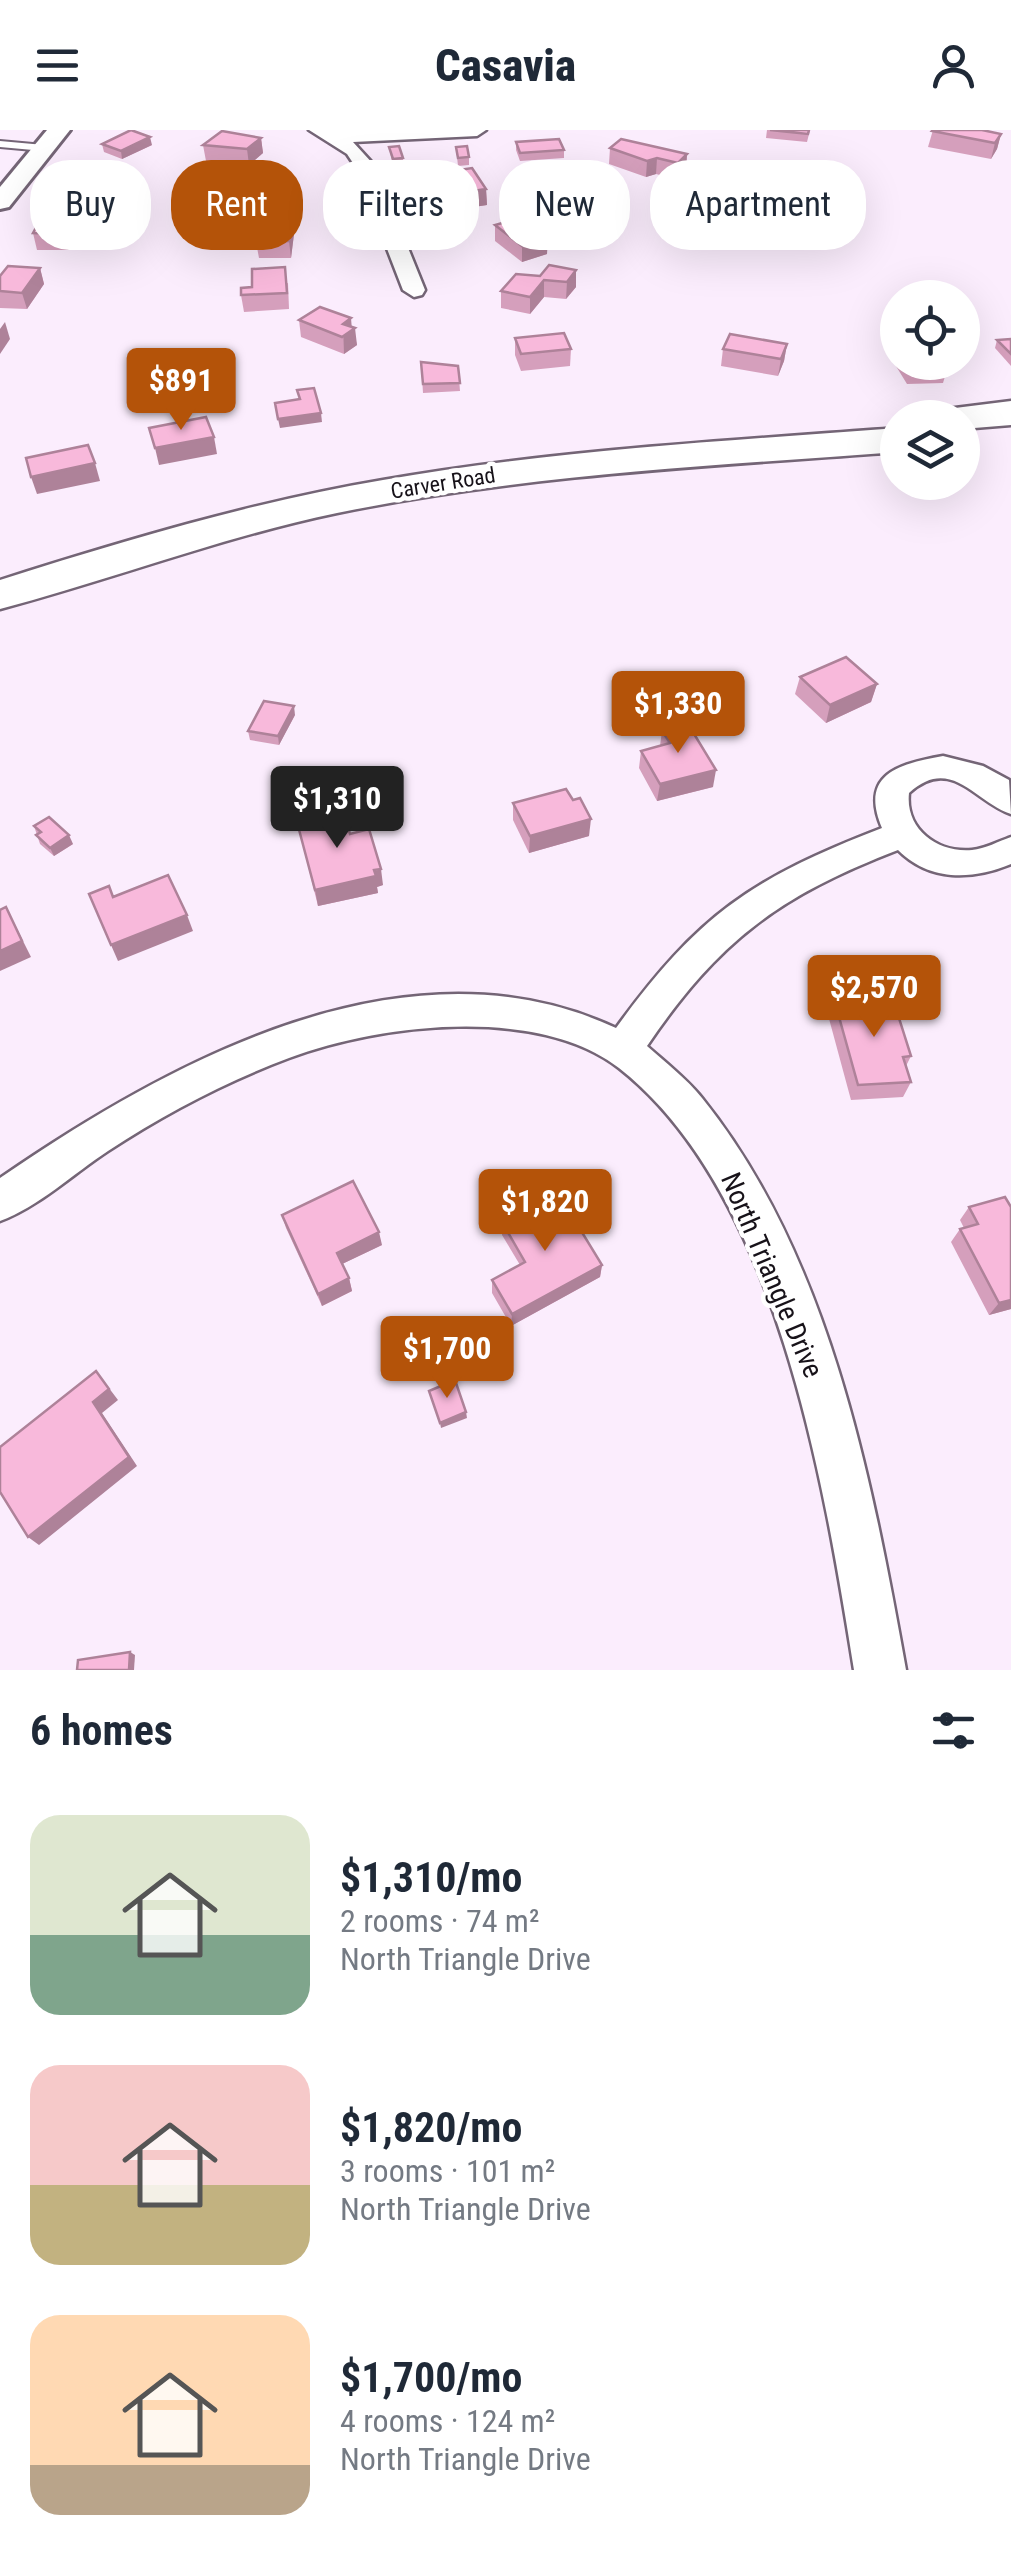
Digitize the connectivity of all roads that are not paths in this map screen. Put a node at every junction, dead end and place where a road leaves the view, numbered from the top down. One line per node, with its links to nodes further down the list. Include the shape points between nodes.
1 (478, 130): 2 (street)
2 (325, 134): 6 (street, via 354,150 365,166)
3 (51, 139): 4 (lane); 5 (street)
4 (0, 144)
5 (0, 202)
6 (414, 290)
7 (1011, 412): 8 (highway)
8 (980, 415)
9 (880, 423): 13 (highway, Carver Road, via 585,444 426,464 296,488)
10 (1011, 431): 11 (highway)
11 (980, 434)
12 (880, 441): 14 (highway, Carver Road, via 615,461 381,493 236,524)
13 (0, 560)
14 (0, 595)
15 (1011, 802): 16 (street, via 965,772 923,770 894,788 890,819)
16 (900, 835): 17 (street, via 956,864 997,860); 18 (street, via 773,893 693,954)
17 (1011, 850)
18 (622, 1050): 19 (street, North Triangle Drive, via 556,1021 504,1013 347,1022 233,1061 106,1132); 20 (street, North Triangle Drive, via 691,1114 727,1166 778,1274 832,1428)
19 (0, 1202)
20 (880, 1670)

